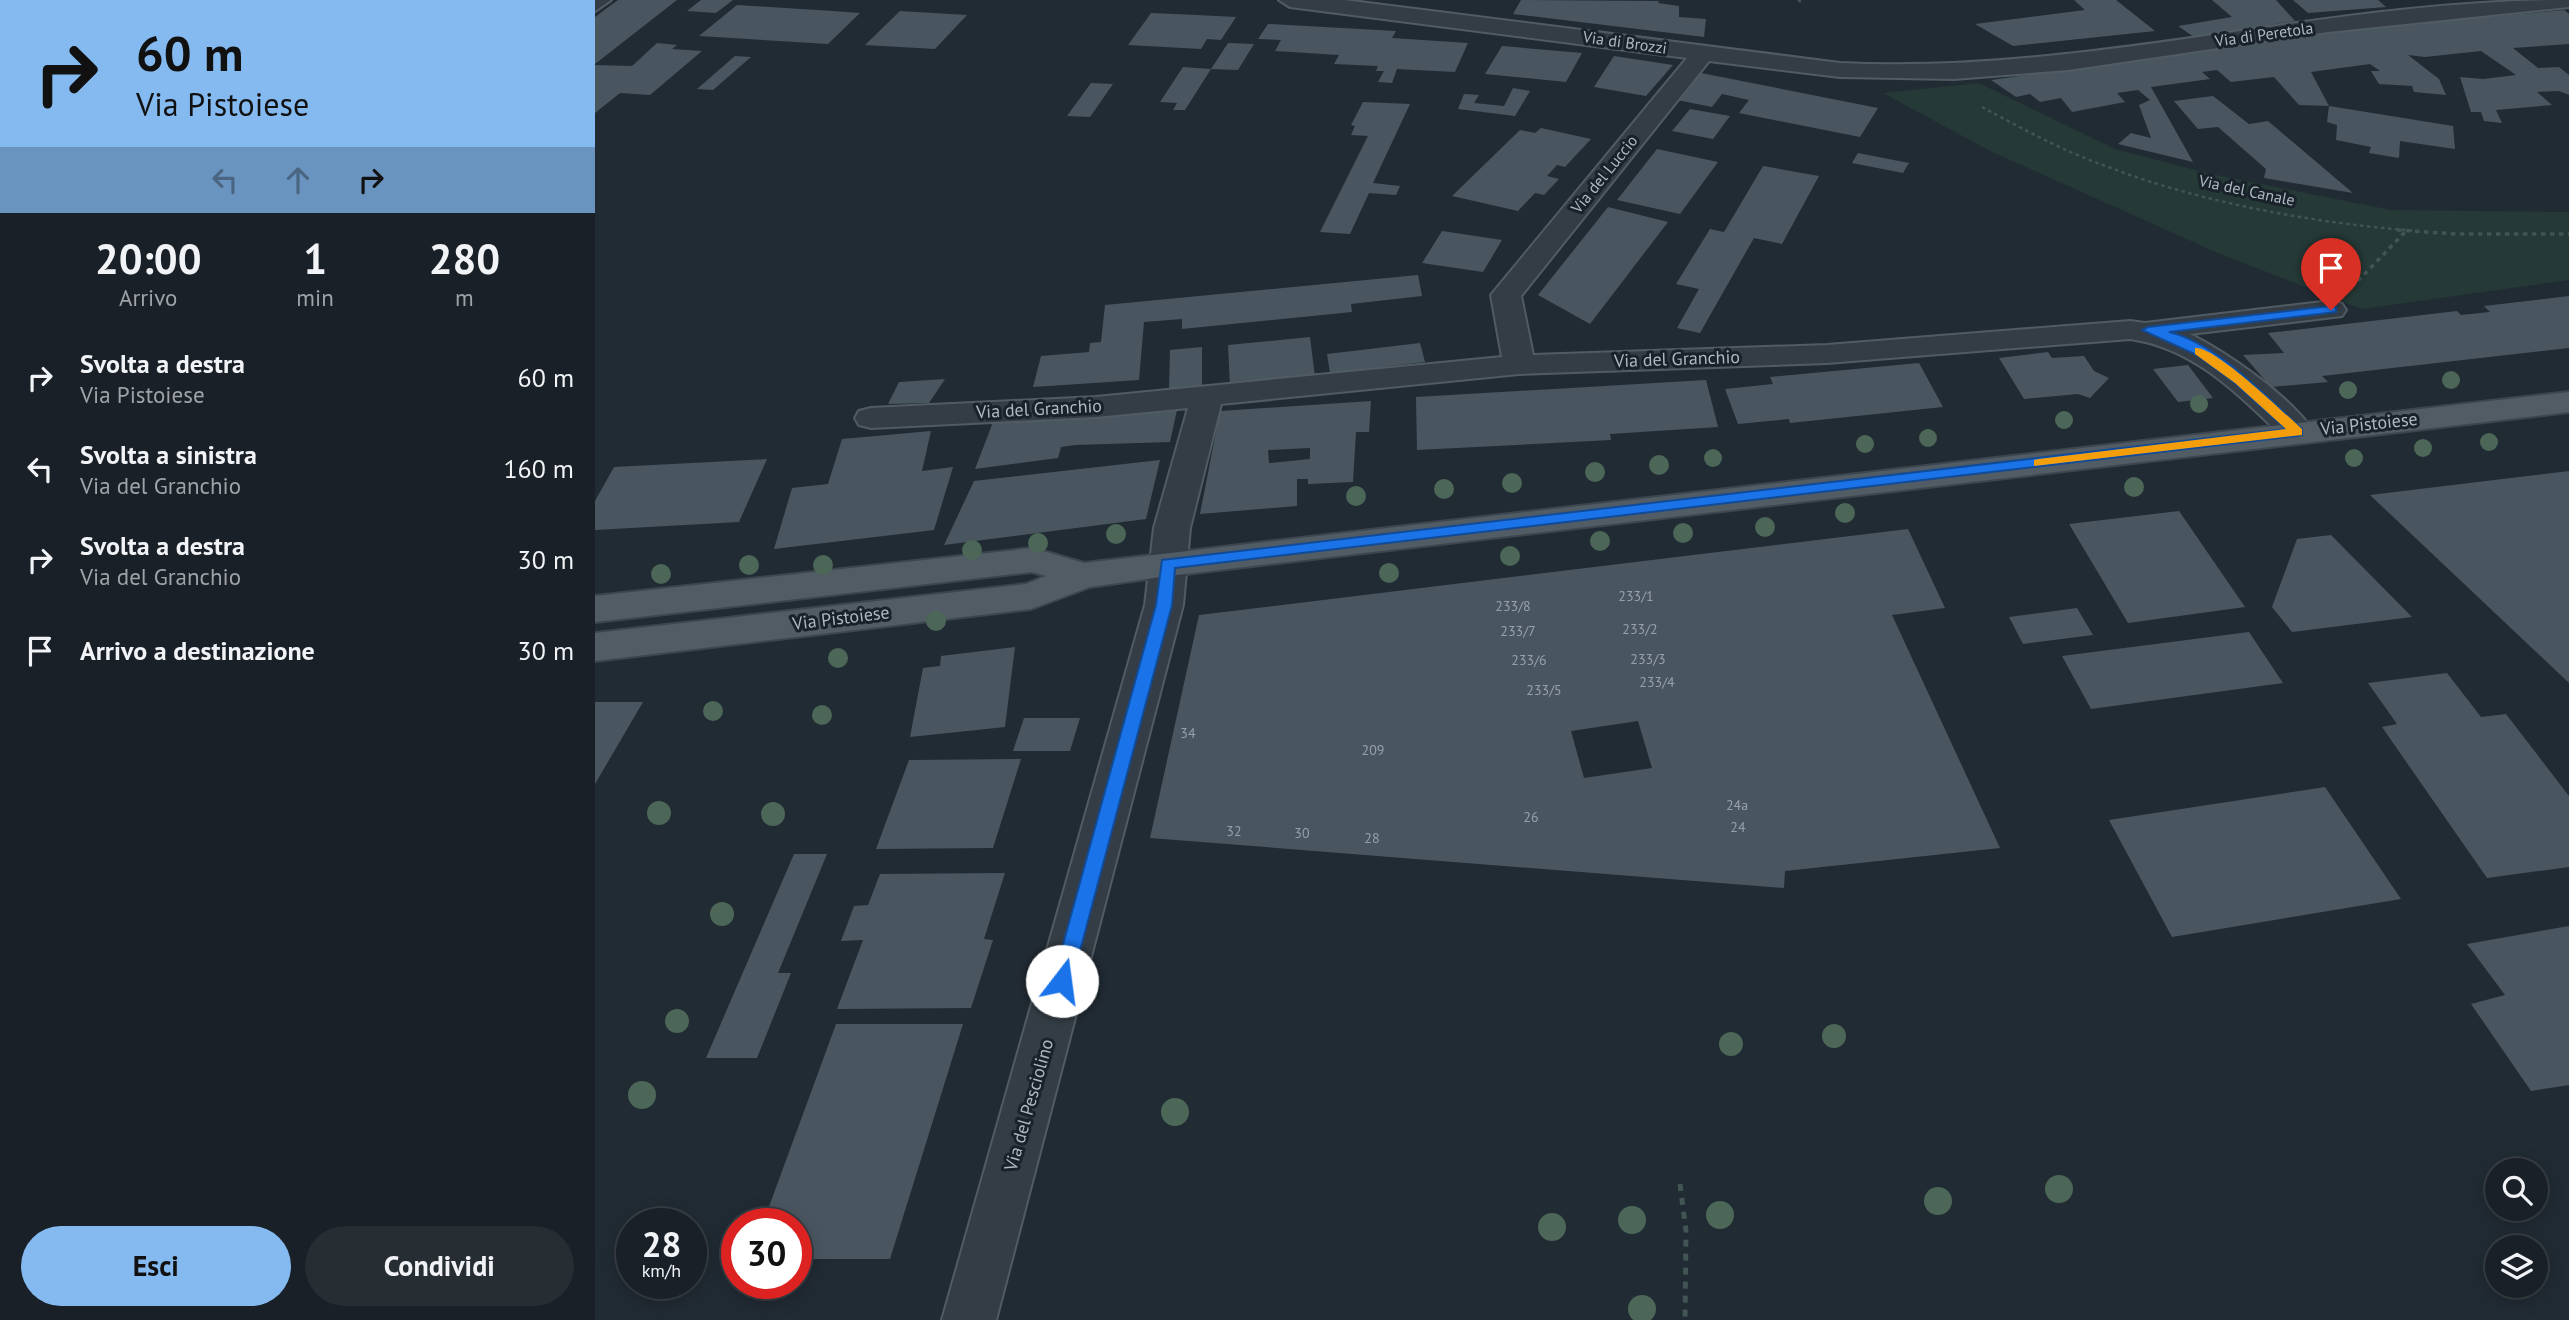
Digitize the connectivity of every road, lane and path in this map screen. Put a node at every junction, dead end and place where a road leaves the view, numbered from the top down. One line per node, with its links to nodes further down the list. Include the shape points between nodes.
1 (603, 0): 6 (lane)
2 (1290, 0): 7 (street, Via di Brozzi)
3 (1798, 0): 5 (path)
4 (2569, 0): 8 (street, Via di Peretola)
5 (1803, 3)
6 (595, 6)
7 (1703, 53): 8 (street, Via di Brozzi, via 1867,72); 14 (street, Via del Luccio, via 1506,295)
8 (1960, 73)
9 (1981, 107): 10 (path, Via del Canale, via 2120,172 2262,207)
10 (2406, 231): 11 (path, Via del Canale, via 2456,237); 12 (path)
11 (2569, 234)
12 (2331, 310): 13 (street, Via del Granchio)
13 (2148, 330): 14 (street, Via del Granchio, via 1827,354); 18 (street, Via del Granchio, via 2201,352)
14 (1519, 365): 15 (street, Via del Granchio)
15 (1206, 397): 17 (street, Via del Granchio); 19 (street, via 1172,528)
16 (2569, 401): 18 (main road, Via Pistoiese)
17 (871, 418)
18 (2297, 432): 19 (main road, Via Pistoiese)
19 (1168, 564): 20 (main road, Via Pistoiese); 24 (street, Via del Pesciolino, via 1164,605)
20 (1084, 575): 21 (main road, Via Pistoiese, via 1033,560); 22 (main road, Via Pistoiese, via 1031,596)
21 (595, 609)
22 (595, 647)
23 (1680, 1184): 25 (path, via 1686,1231)
24 (969, 1320)
25 (1685, 1320)

